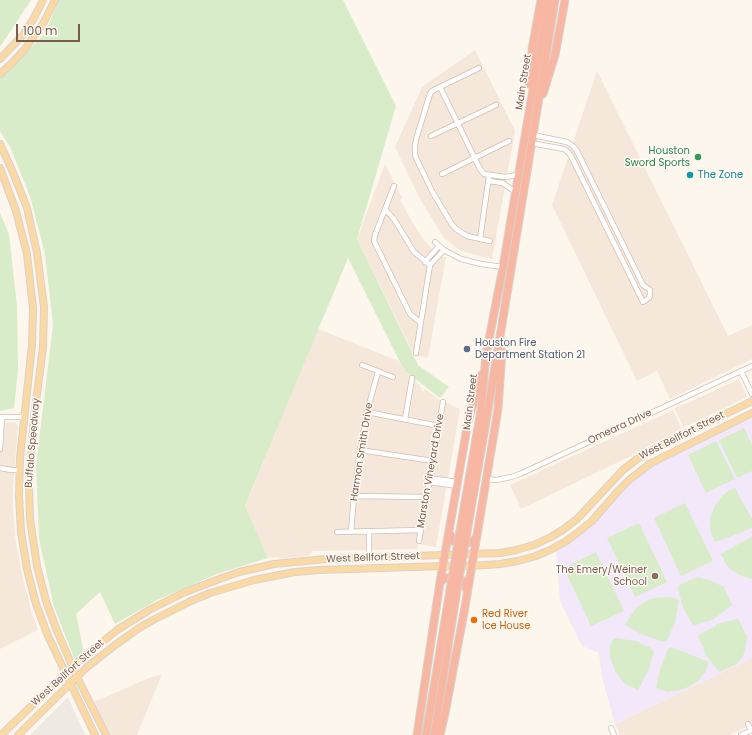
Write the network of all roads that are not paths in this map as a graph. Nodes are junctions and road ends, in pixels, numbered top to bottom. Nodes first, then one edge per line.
1 (43, 0) edge
2 (55, 0) edge
3 (541, 0) edge
4 (548, 0) edge
5 (555, 0) edge
6 (565, 0) edge
7 (16, 43) junction
8 (24, 50) junction
9 (0, 59) edge
10 (478, 68) dead end
11 (0, 74) edge
12 (440, 87) junction
13 (496, 105) dead end
14 (457, 123) junction
15 (534, 125) junction
16 (431, 136) dead end
17 (530, 137) junction
18 (509, 141) dead end
19 (0, 144) edge
20 (474, 158) junction
21 (583, 163) junction
22 (576, 166) junction
23 (12, 170) junction
24 (1, 171) edge
25 (442, 174) dead end
26 (518, 175) junction
27 (489, 176) junction
28 (500, 177) junction
29 (489, 181) junction
30 (500, 183) junction
31 (394, 186) dead end
32 (515, 192) junction
33 (386, 209) junction
34 (612, 223) junction
35 (606, 226) junction
36 (480, 239) junction
37 (490, 240) dead end
38 (444, 250) junction
39 (37, 253) junction
40 (27, 254) junction
41 (425, 262) junction
42 (430, 265) junction
43 (503, 267) junction
44 (638, 275) junction
45 (632, 278) junction
46 (505, 304) junction
47 (420, 322) junction
48 (43, 333) junction
49 (32, 334) junction
50 (416, 353) dead end
51 (486, 355) junction
52 (362, 366) dead end
53 (752, 366) edge
54 (741, 371) junction
55 (378, 372) junction
56 (393, 377) dead end
57 (412, 378) dead end
58 (752, 394) edge
59 (752, 401) edge
60 (443, 402) dead end
61 (367, 412) junction
62 (752, 413) edge
63 (1, 417) edge
64 (24, 417) junction
65 (34, 418) junction
66 (405, 419) junction
67 (439, 426) junction
68 (658, 447) junction
69 (0, 450) edge
70 (360, 450) junction
71 (663, 456) junction
72 (433, 461) junction
73 (0, 468) edge
74 (19, 470) junction
75 (486, 479) junction
76 (430, 480) junction
77 (19, 483) junction
78 (29, 483) junction
79 (457, 484) junction
80 (354, 496) junction
81 (427, 497) junction
82 (598, 497) junction
83 (607, 504) junction
84 (421, 530) junction
85 (338, 532) dead end
86 (351, 532) junction
87 (369, 532) junction
88 (449, 532) junction
89 (463, 532) junction
90 (476, 538) junction
91 (546, 540) junction
92 (420, 541) dead end
93 (550, 550) junction
94 (473, 554) junction
95 (445, 555) junction
96 (369, 558) junction
97 (294, 562) junction
98 (443, 566) junction
99 (471, 566) junction
100 (369, 568) junction
101 (295, 572) junction
102 (440, 582) junction
103 (42, 588) junction
104 (454, 590) junction
105 (32, 591) junction
106 (185, 592) junction
107 (467, 592) junction
108 (189, 602) junction
109 (133, 620) junction
110 (140, 628) junction
111 (73, 668) junction
112 (66, 675) junction
113 (77, 677) junction
114 (70, 683) junction
115 (748, 724) dead end
116 (611, 728) dead end
117 (752, 730) edge
118 (1, 735) edge
119 (18, 735) edge
120 (95, 735) edge
121 (106, 735) edge
122 (418, 735) edge
123 (426, 735) edge
124 (434, 735) edge
125 (440, 735) edge
126 (614, 735) edge
127 (741, 735) edge

1 - 7 main road
2 - 8 main road
3 - 17 highway
4 - 17 highway, Main Street
5 - 15 highway, Main Street
6 - 15 highway
7 - 8 main road
7 - 9 main road
8 - 11 main road
10 - 12 street
12 - 14 street
12 - 36 street
13 - 14 street
14 - 16 street
14 - 20 street
15 - 17 highway, Main Street
17 - 21 street
17 - 22 street
17 - 26 highway, Main Street
17 - 46 highway, Main Street
18 - 20 street
19 - 23 main road, Buffalo Speedway
20 - 25 street
20 - 27 street
21 - 22 street
21 - 34 street
22 - 35 street
23 - 24 main road
23 - 39 main road, Buffalo Speedway
24 - 40 main road, Buffalo Speedway
26 - 28 street
26 - 32 highway, Main Street
27 - 28 street
27 - 29 street
28 - 30 street
29 - 30 street
29 - 36 street
30 - 32 street
31 - 33 street
32 - 43 highway, Main Street
33 - 41 street
33 - 47 street
34 - 35 street
34 - 44 street
35 - 45 street
36 - 37 street
38 - 41 street
38 - 42 street
38 - 43 street
39 - 40 main road
39 - 48 main road, Buffalo Speedway
40 - 49 main road, Buffalo Speedway
41 - 42 street
42 - 47 street
43 - 51 highway, Main Street
44 - 45 street
44 - 45 street
46 - 75 highway
46 - 89 highway, Main Street
47 - 50 street
48 - 49 main road
48 - 65 main road, Buffalo Speedway
49 - 64 main road, Buffalo Speedway
51 - 79 highway
51 - 89 highway, Main Street
52 - 55 street
53 - 54 street, Omeara Drive
54 - 58 street
54 - 75 street, Omeara Drive
55 - 56 street
55 - 61 street, Harmon Smith Drive
57 - 66 street
59 - 68 main road, West Bellfort Street
60 - 67 street, Marston Vineyard Drive
61 - 66 street
61 - 70 street, Harmon Smith Drive
62 - 71 main road, West Bellfort Street
63 - 64 street
63 - 69 street
64 - 65 main road
64 - 74 main road, Buffalo Speedway
65 - 78 main road, Buffalo Speedway
66 - 67 street
67 - 72 street, Marston Vineyard Drive
68 - 71 main road
68 - 82 main road, West Bellfort Street
70 - 72 street
70 - 80 street, Harmon Smith Drive
71 - 83 main road, West Bellfort Street
72 - 76 street, Marston Vineyard Drive
73 - 74 street
74 - 77 main road, Buffalo Speedway
75 - 90 highway
76 - 79 street
76 - 81 street, Marston Vineyard Drive
77 - 78 main road
77 - 105 main road, Buffalo Speedway
78 - 103 main road, Buffalo Speedway
79 - 88 highway
80 - 81 street
80 - 86 street, Harmon Smith Drive
81 - 84 street, Marston Vineyard Drive
82 - 83 main road
82 - 91 main road, West Bellfort Street
83 - 93 main road, West Bellfort Street
84 - 87 street
84 - 92 street, Marston Vineyard Drive
85 - 86 street
86 - 87 street
87 - 96 street
88 - 90 highway
88 - 95 highway
89 - 104 highway, Main Street, bridge
90 - 94 highway
91 - 93 main road
91 - 94 main road, West Bellfort Street
93 - 99 main road, West Bellfort Street
94 - 95 main road, West Bellfort Street
94 - 99 highway
95 - 96 main road, West Bellfort Street
95 - 98 highway
96 - 97 main road, West Bellfort Street
96 - 100 main road
97 - 101 main road
97 - 106 main road, West Bellfort Street
98 - 99 main road, West Bellfort Street
98 - 100 main road, West Bellfort Street
98 - 102 highway
99 - 107 highway
100 - 101 main road, West Bellfort Street
101 - 108 main road, West Bellfort Street
102 - 107 highway
102 - 122 highway
103 - 105 main road
103 - 111 main road, Buffalo Speedway
104 - 123 highway, Main Street
104 - 124 highway, Main Street
105 - 112 main road, Buffalo Speedway
106 - 108 main road
106 - 109 main road, West Bellfort Street
107 - 125 highway
108 - 110 main road, West Bellfort Street
109 - 110 main road
109 - 111 main road, West Bellfort Street
110 - 113 main road, West Bellfort Street
111 - 112 main road, West Bellfort Street
111 - 113 main road, Buffalo Speedway
112 - 114 main road, Buffalo Speedway
112 - 118 main road, West Bellfort Street
113 - 114 main road, West Bellfort Street
113 - 121 main road, Buffalo Speedway
114 - 119 main road, West Bellfort Street
114 - 120 main road, Buffalo Speedway
115 - 117 street
116 - 126 street
117 - 127 street

